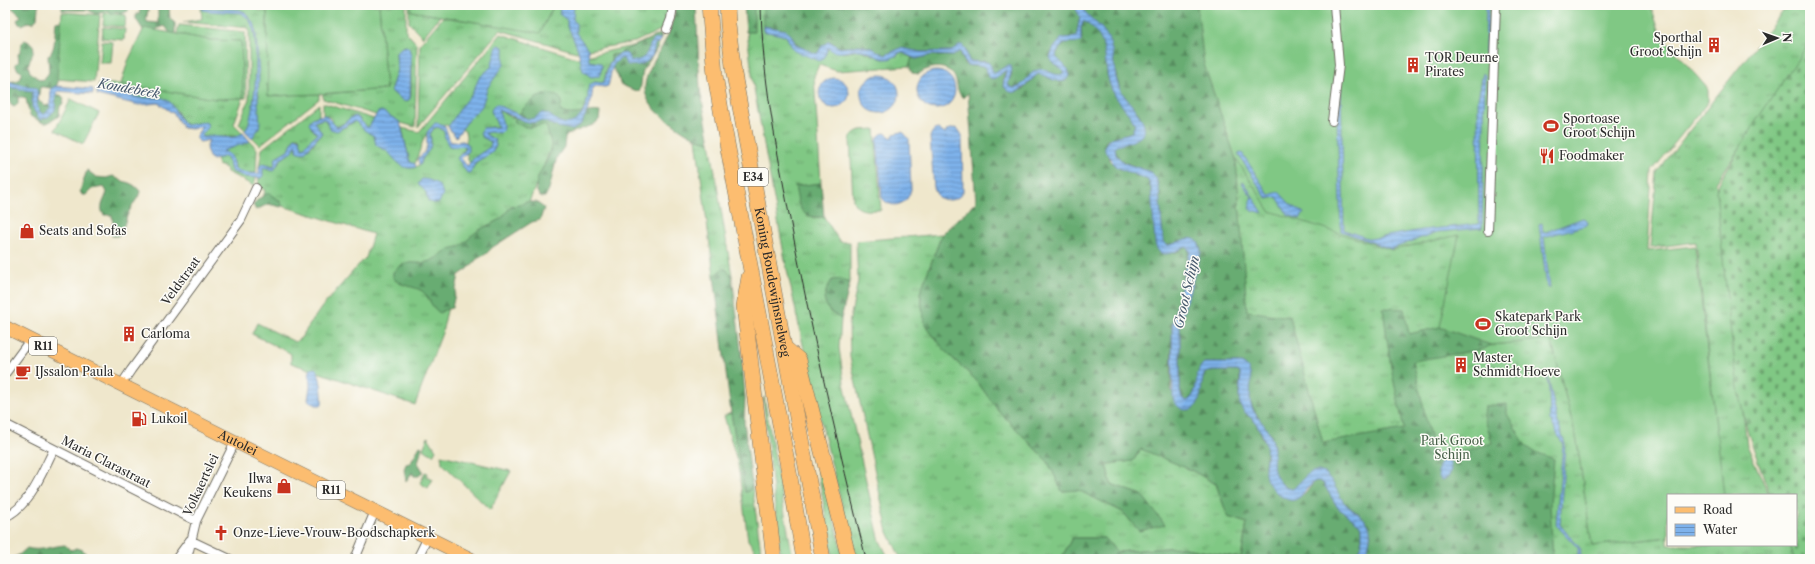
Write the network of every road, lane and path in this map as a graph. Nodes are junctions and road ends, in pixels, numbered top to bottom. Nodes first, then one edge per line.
1 (673, 5) edge
2 (709, 5) edge
3 (727, 5) edge
4 (1334, 5) edge
5 (1496, 5) edge
6 (667, 29) dead end
7 (1332, 121) dead end
8 (256, 188) dead end
9 (1488, 231) dead end
10 (750, 266) junction
11 (5, 327) edge
12 (30, 340) junction
13 (785, 348) junction
14 (5, 374) edge
15 (121, 385) junction
16 (5, 424) edge
17 (235, 442) junction
18 (54, 449) junction
19 (375, 511) junction
20 (5, 517) edge
21 (196, 521) junction
22 (428, 537) junction
23 (190, 540) junction
24 (176, 559) edge
25 (187, 559) edge
26 (230, 559) edge
27 (354, 559) edge
28 (417, 559) edge
29 (471, 559) edge
30 (774, 559) edge
31 (804, 559) edge
32 (823, 559) edge
33 (849, 559) edge

1 - 6 street
2 - 10 highway, Koning Boudewijnsnelweg / E34
3 - 13 highway, Koning Boudewijnsnelweg / E34
4 - 7 street
5 - 9 street
8 - 15 street, Veldstraat
10 - 30 highway
10 - 31 highway, Koning Boudewijnsnelweg / E34
11 - 12 main road, Autolei / R11
12 - 14 street
12 - 15 main road, Autolei / R11
13 - 32 highway, Koning Boudewijnsnelweg / E34
13 - 33 highway
15 - 17 main road, Autolei / R11
16 - 18 street, Maria Clarastraat
17 - 19 main road, Autolei / R11
17 - 21 street, Volkaertslei
18 - 20 street
18 - 21 street, Maria Clarastraat
19 - 22 main road, Autolei / R11
19 - 27 street
21 - 23 street, Volkaertslei
22 - 28 street
22 - 29 main road, Autolei / R11
23 - 24 street, Volkaertslei
23 - 25 street, Volkaertslei
23 - 26 street

